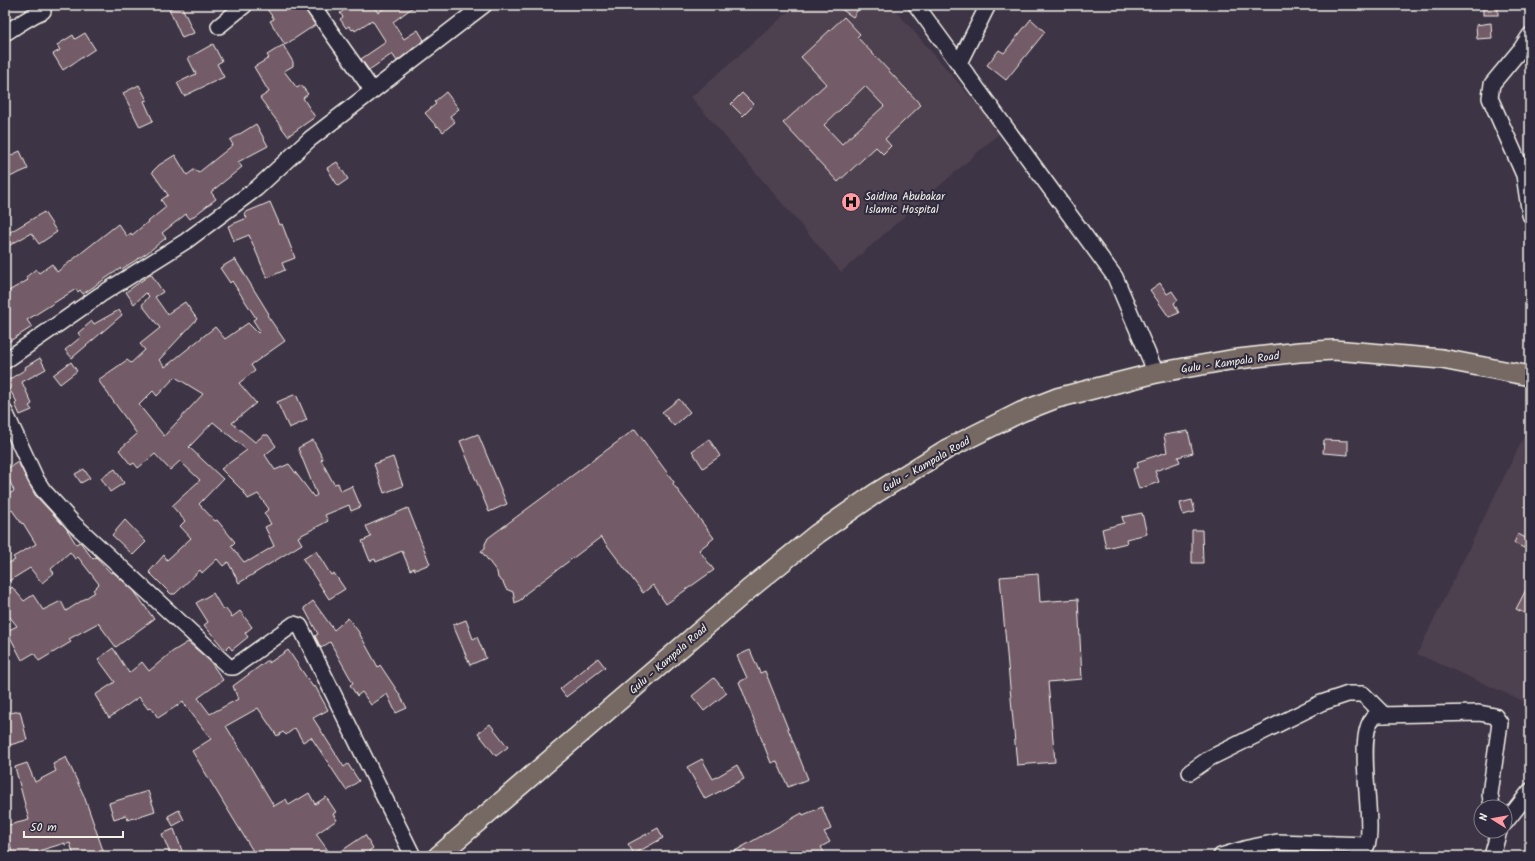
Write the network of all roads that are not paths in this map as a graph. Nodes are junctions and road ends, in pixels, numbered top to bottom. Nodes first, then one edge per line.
1 (40, 5) edge
2 (245, 5) edge
3 (312, 5) edge
4 (916, 5) edge
5 (988, 5) edge
6 (478, 7) edge
7 (219, 26) dead end
8 (5, 33) edge
9 (1530, 34) edge
10 (959, 63) junction
11 (372, 90) junction
12 (1528, 198) edge
13 (1530, 216) edge
14 (5, 361) edge
15 (1156, 373) junction
16 (1530, 376) edge
17 (5, 412) edge
18 (1384, 715) junction
19 (1190, 772) dead end
20 (1529, 794) edge
21 (1491, 799) edge
22 (1513, 813) edge
23 (1497, 839) edge
24 (413, 856) edge
25 (438, 856) edge
26 (1221, 856) edge
27 (1492, 856) edge

1 - 8 street
2 - 7 street
3 - 11 street
4 - 10 street
5 - 10 street
6 - 11 street
9 - 12 street
10 - 15 street
11 - 14 street
12 - 13 street
15 - 16 main road, Gulu - Kampala Road
15 - 25 main road, Gulu - Kampala Road
17 - 24 street
18 - 19 street
18 - 21 street
18 - 26 street
20 - 22 street
23 - 27 street

